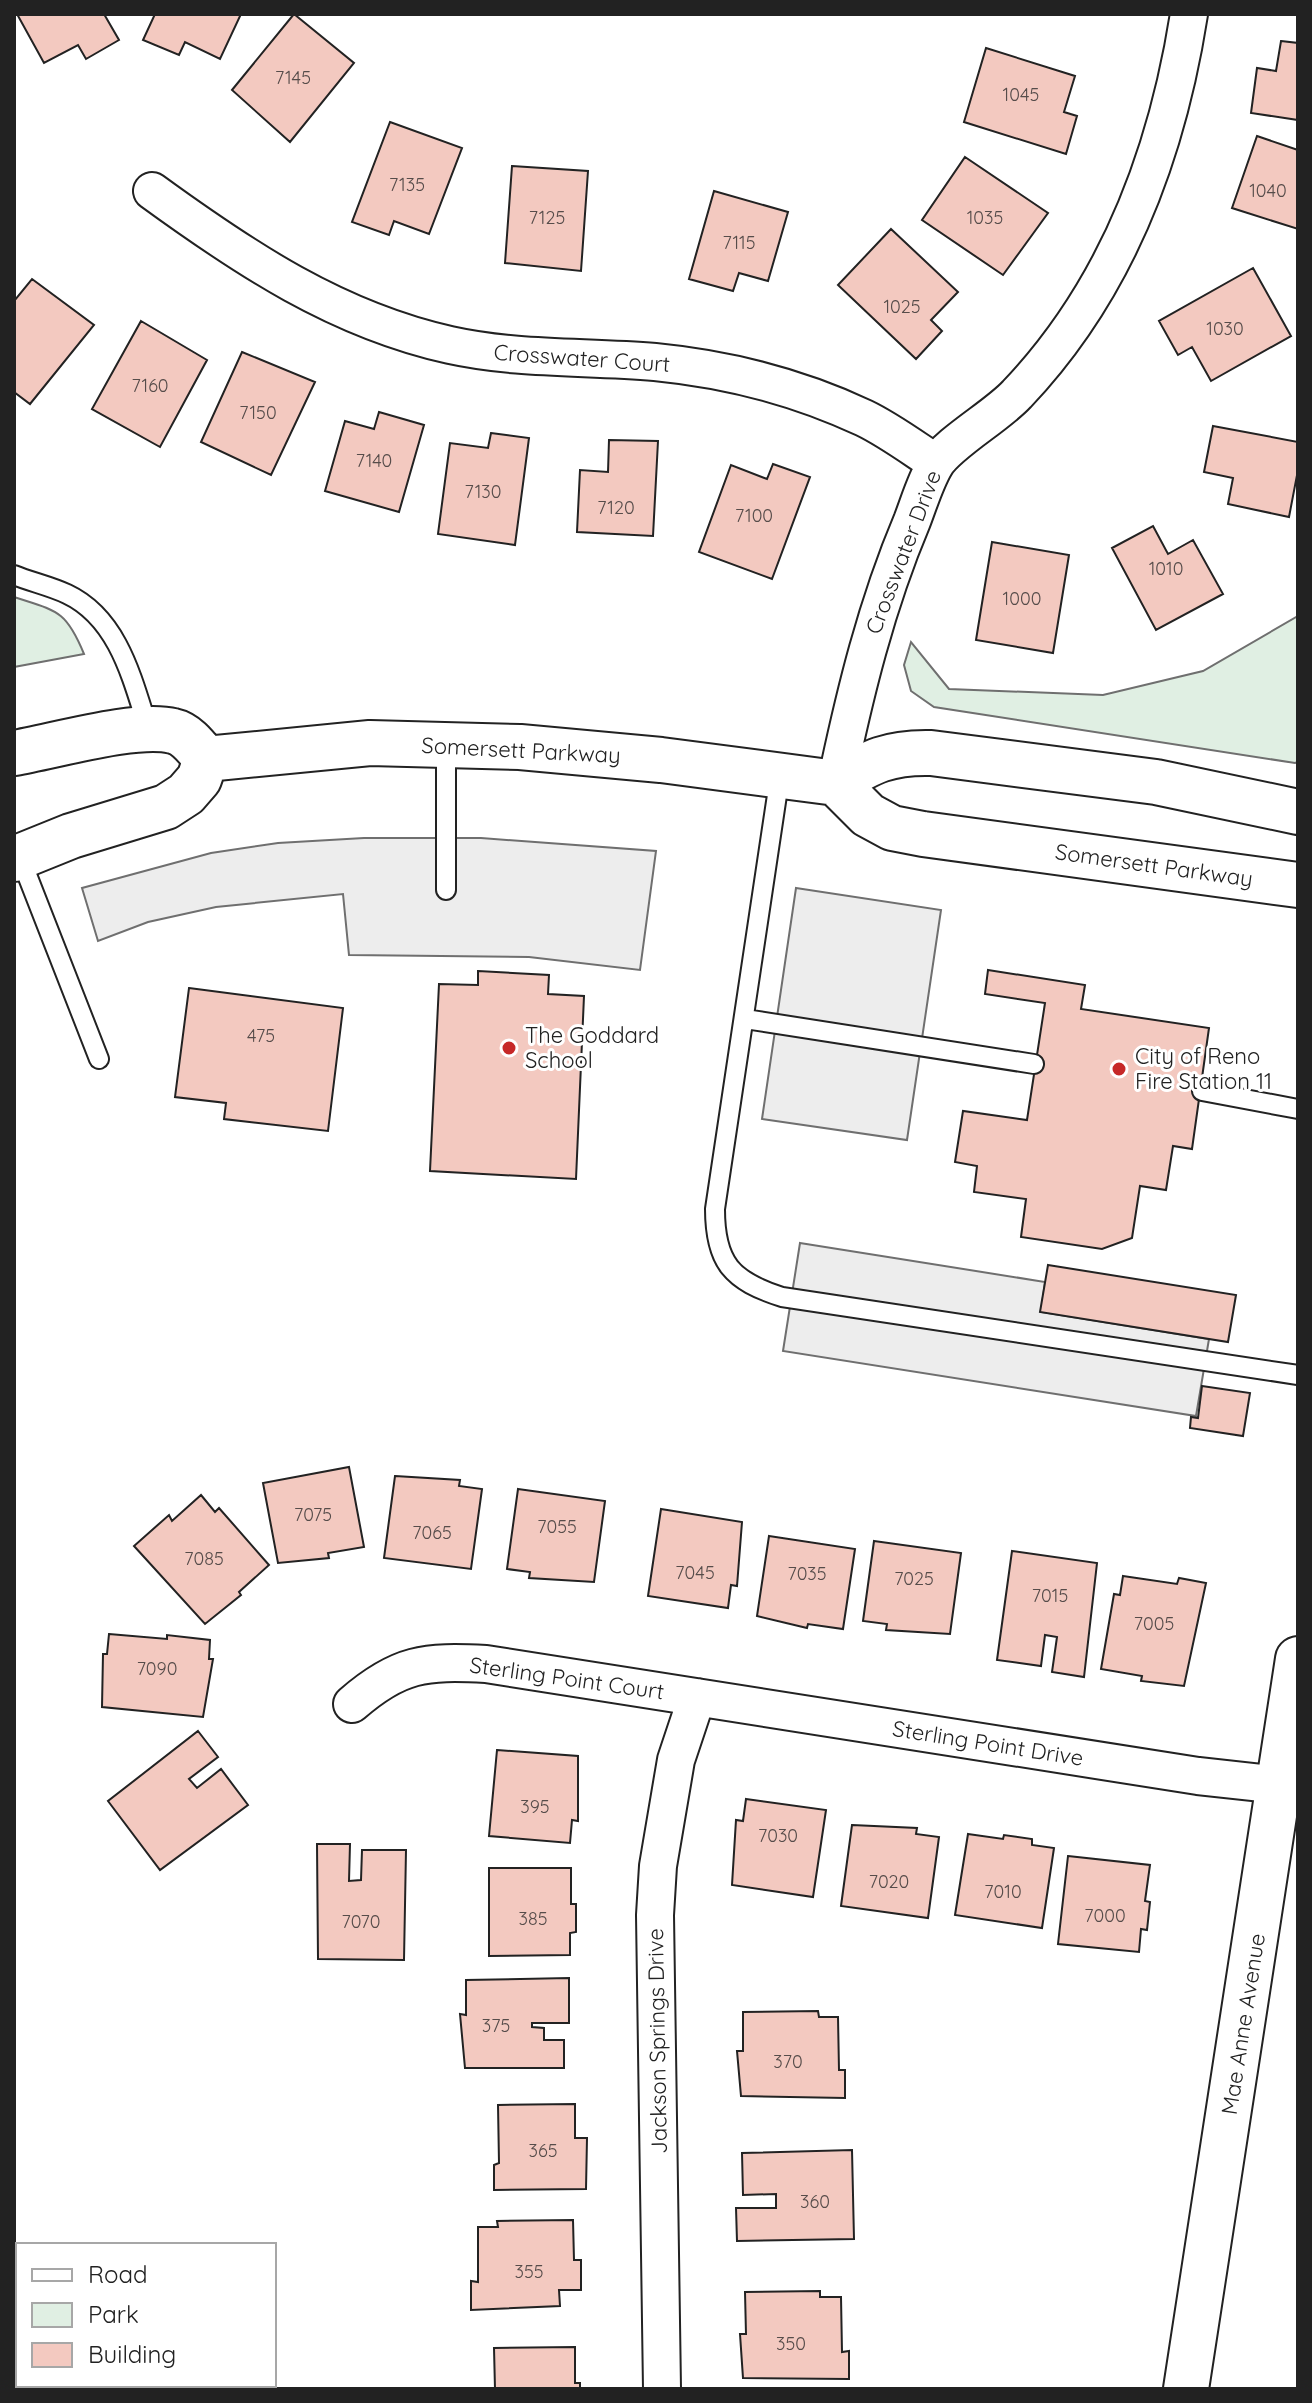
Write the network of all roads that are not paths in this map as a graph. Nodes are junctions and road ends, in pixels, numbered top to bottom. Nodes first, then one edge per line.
1 (1189, 14) edge
2 (152, 191) dead end
3 (936, 463) junction
4 (14, 575) edge
5 (148, 728) junction
6 (446, 744) junction
7 (14, 753) edge
8 (206, 759) junction
9 (780, 775) junction
10 (836, 783) junction
11 (1298, 812) edge
12 (17, 858) edge
13 (1298, 885) edge
14 (446, 890) dead end
15 (745, 1019) junction
16 (99, 1059) dead end
17 (1034, 1064) dead end
18 (1202, 1091) dead end
19 (1298, 1109) edge
20 (1298, 1375) edge
21 (1298, 1659) edge
22 (697, 1697) junction
23 (352, 1704) dead end
24 (1280, 1785) junction
25 (662, 2389) edge
26 (1186, 2389) edge

1 - 3 street, Crosswater Drive
2 - 3 street, Crosswater Court
3 - 10 street, Crosswater Drive
4 - 5 lane
5 - 7 main road
5 - 8 main road
6 - 8 main road, Somersett Parkway
6 - 9 main road, Somersett Parkway
6 - 14 lane
8 - 12 main road
9 - 10 main road, Somersett Parkway
9 - 15 lane
10 - 11 main road
10 - 13 main road, Somersett Parkway
12 - 16 lane
15 - 17 lane
15 - 20 lane
18 - 19 lane
21 - 24 main road, Mae Anne Avenue
22 - 23 street, Sterling Point Court
22 - 24 street, Sterling Point Drive
22 - 25 street, Jackson Springs Drive
24 - 26 main road, Mae Anne Avenue

